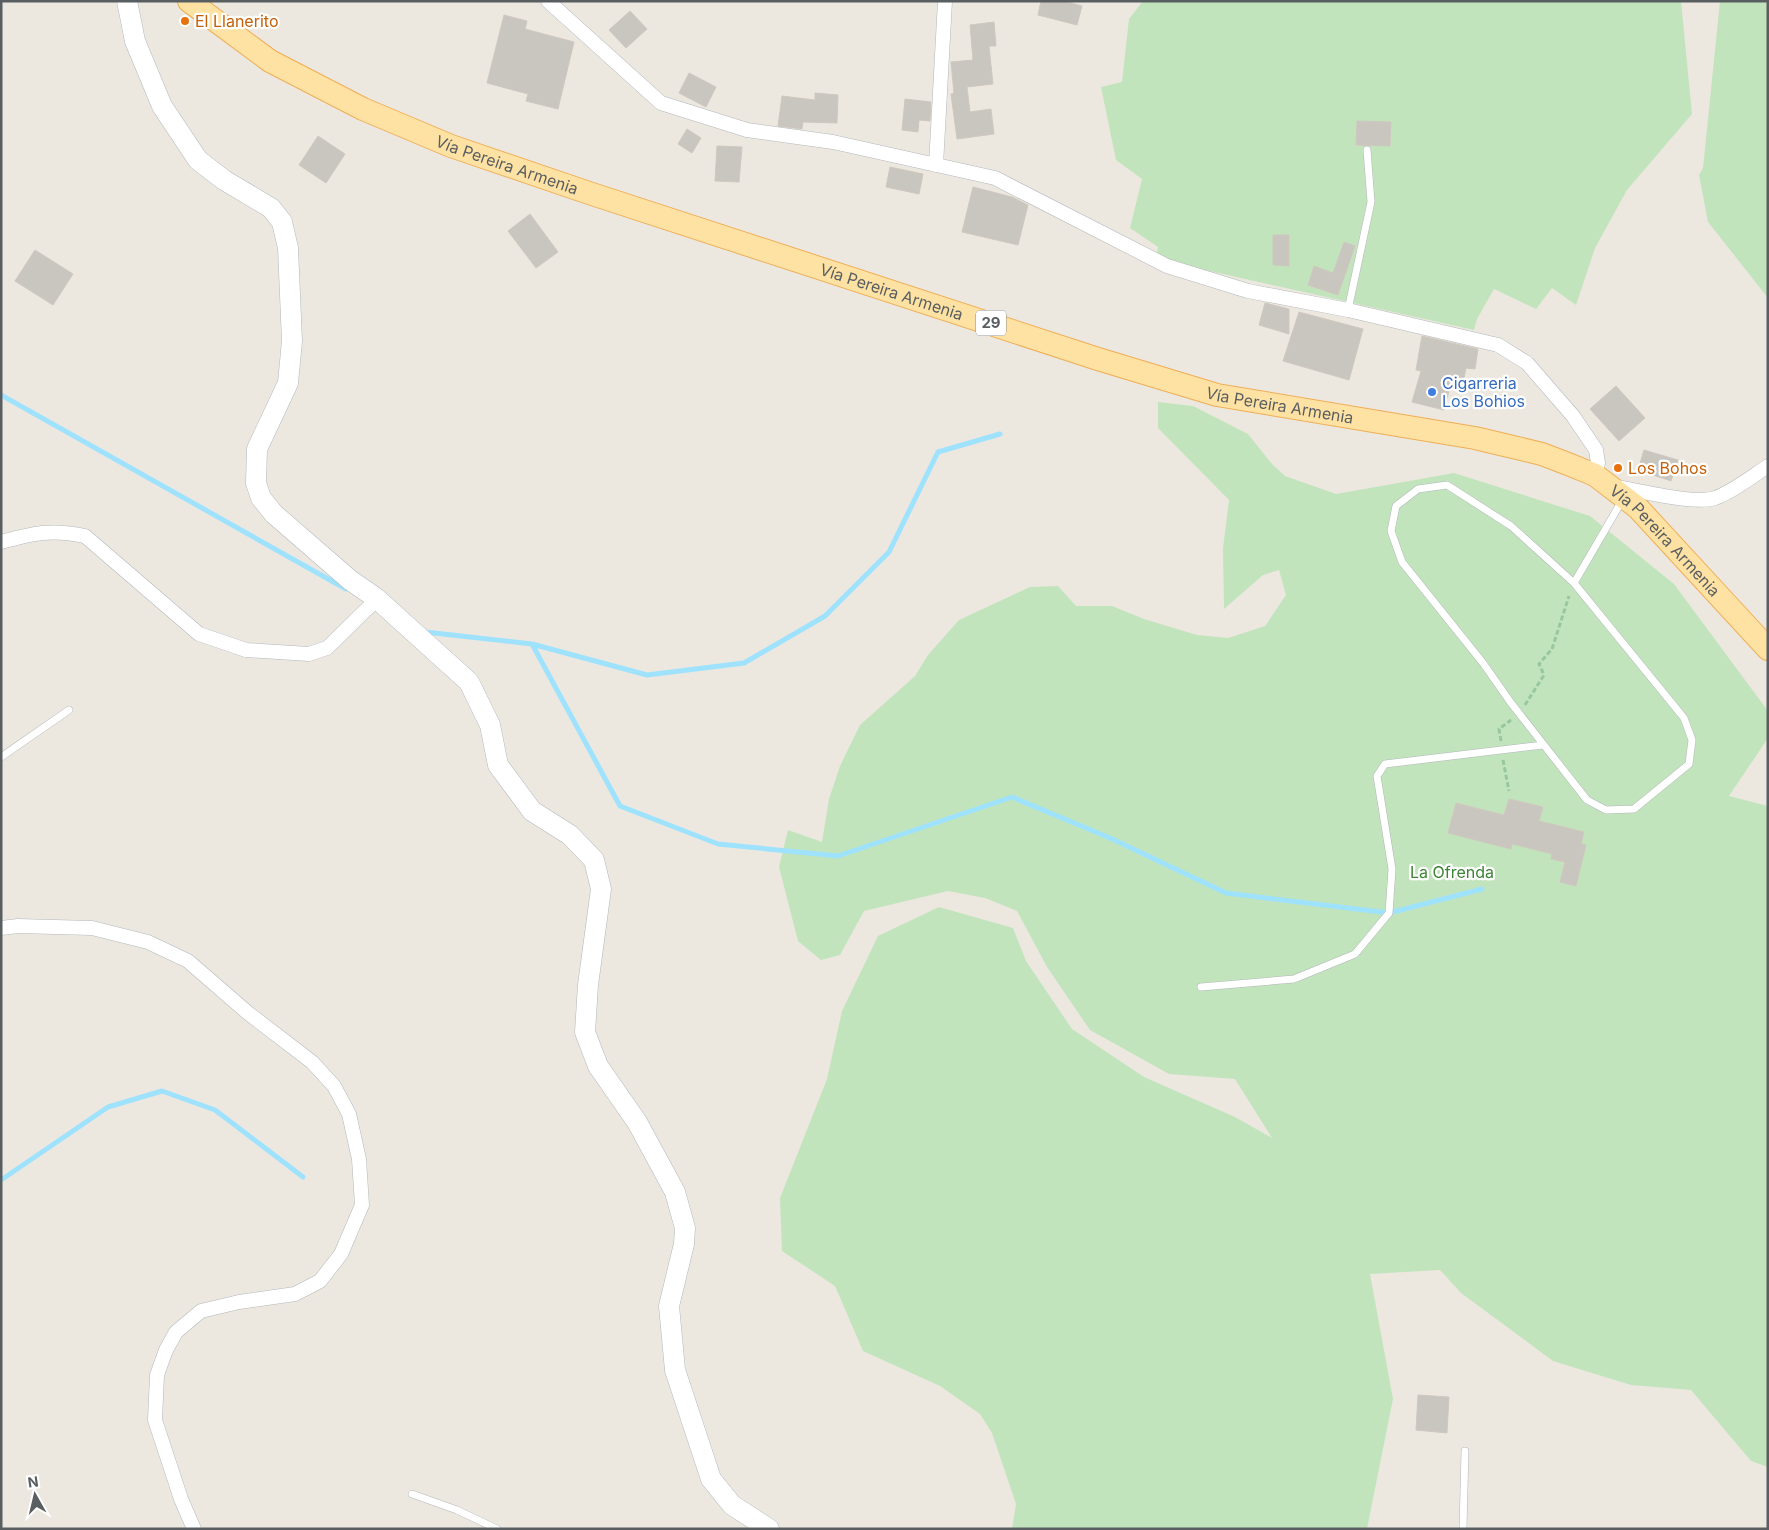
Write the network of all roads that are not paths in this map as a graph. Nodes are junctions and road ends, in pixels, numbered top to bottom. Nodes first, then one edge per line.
1 (127, 1) edge
2 (189, 1) edge
3 (548, 1) edge
4 (944, 1) edge
5 (1367, 150) dead end
6 (936, 165) junction
7 (1348, 310) junction
8 (1768, 466) edge
9 (1610, 486) junction
10 (1, 542) edge
11 (1574, 583) junction
12 (376, 598) junction
13 (1767, 648) edge
14 (69, 710) dead end
15 (1543, 745) junction
16 (1, 757) edge
17 (1, 928) edge
18 (1201, 986) dead end
19 (1465, 1451) dead end
20 (412, 1494) dead end
21 (194, 1529) edge
22 (497, 1529) edge
23 (769, 1529) edge
24 (1463, 1529) edge

1 - 12 street
2 - 9 main road, Vía Pereira Armenia / 29
3 - 6 street
4 - 6 street
5 - 7 lane
6 - 7 street
7 - 9 street
8 - 9 street
9 - 11 lane
9 - 13 main road, Vía Pereira Armenia / 29
10 - 12 street
11 - 15 lane
11 - 15 lane
12 - 23 street
14 - 16 lane
15 - 18 lane
17 - 21 street
19 - 24 lane
20 - 22 lane

